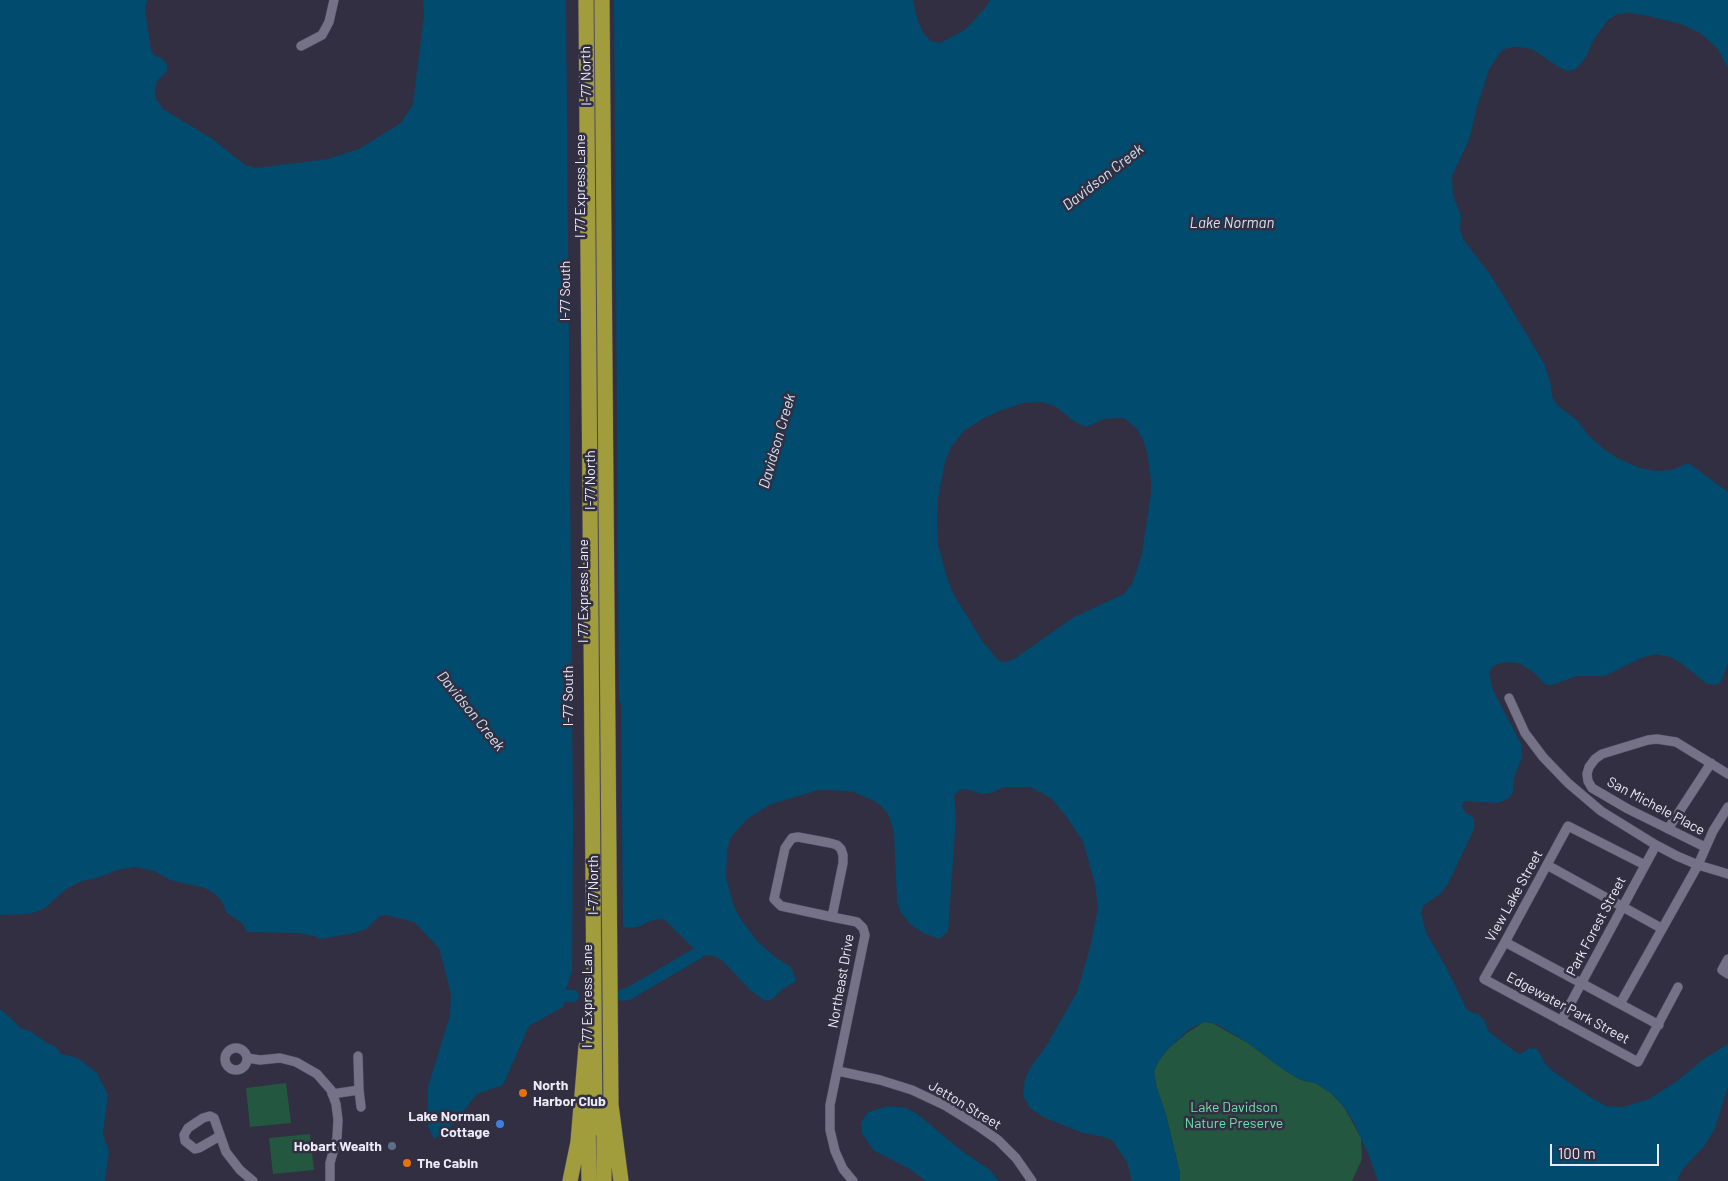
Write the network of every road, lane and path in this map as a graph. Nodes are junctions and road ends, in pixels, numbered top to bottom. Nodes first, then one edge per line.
1 (334, 0) edge
2 (579, 0) edge
3 (586, 0) edge
4 (595, 0) edge
5 (602, 0) edge
6 (301, 46) dead end
7 (1509, 698) dead end
8 (1711, 763) junction
9 (1728, 774) edge
10 (1728, 807) edge
11 (1668, 829) junction
12 (1656, 845) junction
13 (1705, 847) junction
14 (1644, 865) junction
15 (1698, 865) junction
16 (1547, 866) junction
17 (1728, 874) edge
18 (1623, 907) junction
19 (832, 917) junction
20 (1661, 928) junction
21 (1505, 942) junction
22 (1728, 959) edge
23 (1728, 974) edge
24 (1484, 979) joint
25 (1582, 983) junction
26 (1678, 987) dead end
27 (1620, 1004) junction
28 (1561, 1021) junction
29 (588, 1025) junction
30 (1659, 1025) junction
31 (358, 1056) dead end
32 (247, 1058) dead end
33 (838, 1072) junction
34 (358, 1090) junction
35 (332, 1094) junction
36 (611, 1105) junction
37 (361, 1107) dead end
38 (220, 1136) dead end
39 (252, 1181) edge
40 (330, 1181) edge
41 (570, 1181) edge
42 (589, 1181) edge
43 (596, 1181) edge
44 (604, 1181) edge
45 (611, 1181) edge
46 (621, 1181) edge
47 (854, 1181) edge
48 (1032, 1181) edge

1 - 6 street
2 - 29 highway, I-77 South
3 - 43 highway, I 77 Express Lane
4 - 44 highway, I 77 Express Lane
5 - 36 highway, I-77 North
7 - 12 street
8 - 9 street, San Michele Place
8 - 11 street
8 - 11 street, San Michele Place
10 - 13 street
11 - 13 street, San Michele Place
12 - 14 street, Park Forest Street
12 - 15 street
13 - 15 street
14 - 16 street, View Lake Street
14 - 18 street, Park Forest Street
15 - 17 street
15 - 20 street
16 - 18 street
16 - 21 street, View Lake Street
18 - 20 street
18 - 25 street, Park Forest Street
19 - 19 street, Northeast Drive
19 - 33 street, Northeast Drive
20 - 27 street
21 - 24 street, View Lake Street
21 - 25 street
22 - 23 street
24 - 28 street, Edgewater Park Street
25 - 27 street
25 - 28 street, Park Forest Street
26 - 30 street
27 - 30 street
28 - 30 street, Edgewater Park Street
29 - 41 highway
29 - 42 highway, I-77 South
31 - 34 street
32 - 35 street
33 - 47 street, Northeast Drive
33 - 48 street, Jetton Street
34 - 35 street
34 - 37 street
35 - 40 street
36 - 45 highway
36 - 46 highway
38 - 39 street

